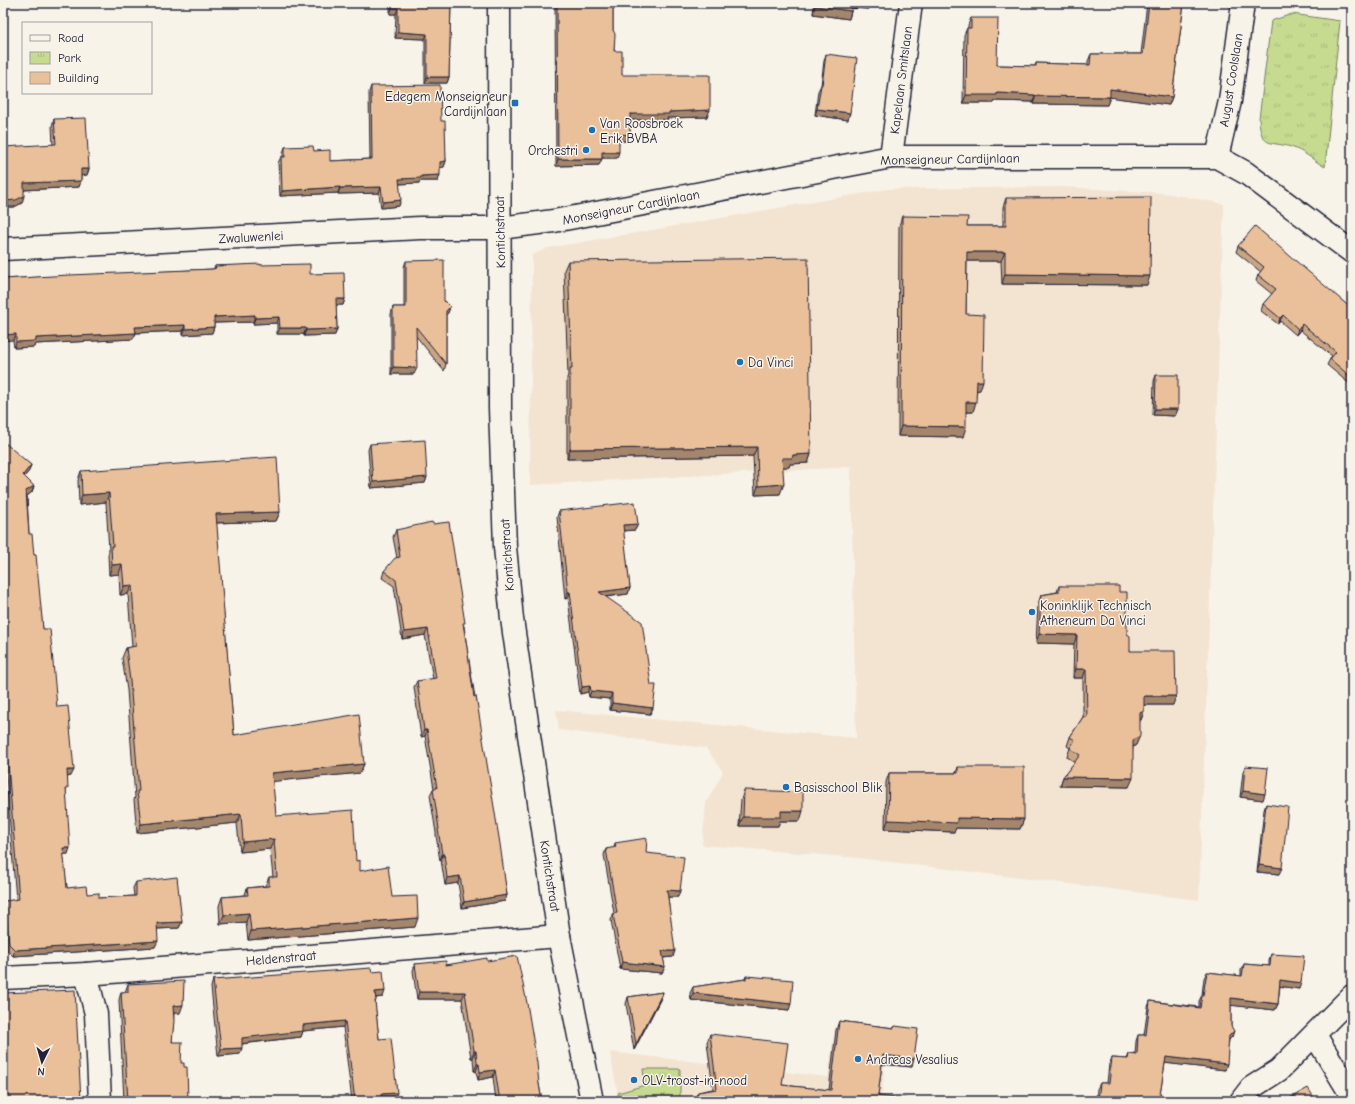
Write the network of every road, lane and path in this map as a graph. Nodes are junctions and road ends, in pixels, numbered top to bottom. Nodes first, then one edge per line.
1 (499, 3) edge
2 (911, 3) edge
3 (1242, 3) edge
4 (891, 157) junction
5 (1218, 157) junction
6 (500, 228) junction
7 (3, 249) edge
8 (1352, 252) edge
9 (559, 936) junction
10 (86, 974) junction
11 (3, 978) edge
12 (1352, 996) edge
13 (1315, 1035) junction
14 (1352, 1096) edge
15 (100, 1101) edge
16 (592, 1101) edge
17 (1241, 1101) edge

1 - 6 street, Kontichstraat
2 - 4 street, Kapelaan Smitslaan
3 - 5 street, August Coolslaan
4 - 5 street, Monseigneur Cardijnlaan
4 - 6 street, Monseigneur Cardijnlaan
5 - 8 street, Monseigneur Cardijnlaan
6 - 7 street, Zwaluwenlei
6 - 9 street, Kontichstraat
9 - 10 street, Heldenstraat
9 - 16 street, Kontichstraat
10 - 11 street, Heldenstraat
10 - 15 street
12 - 13 street
13 - 14 street
13 - 17 street

